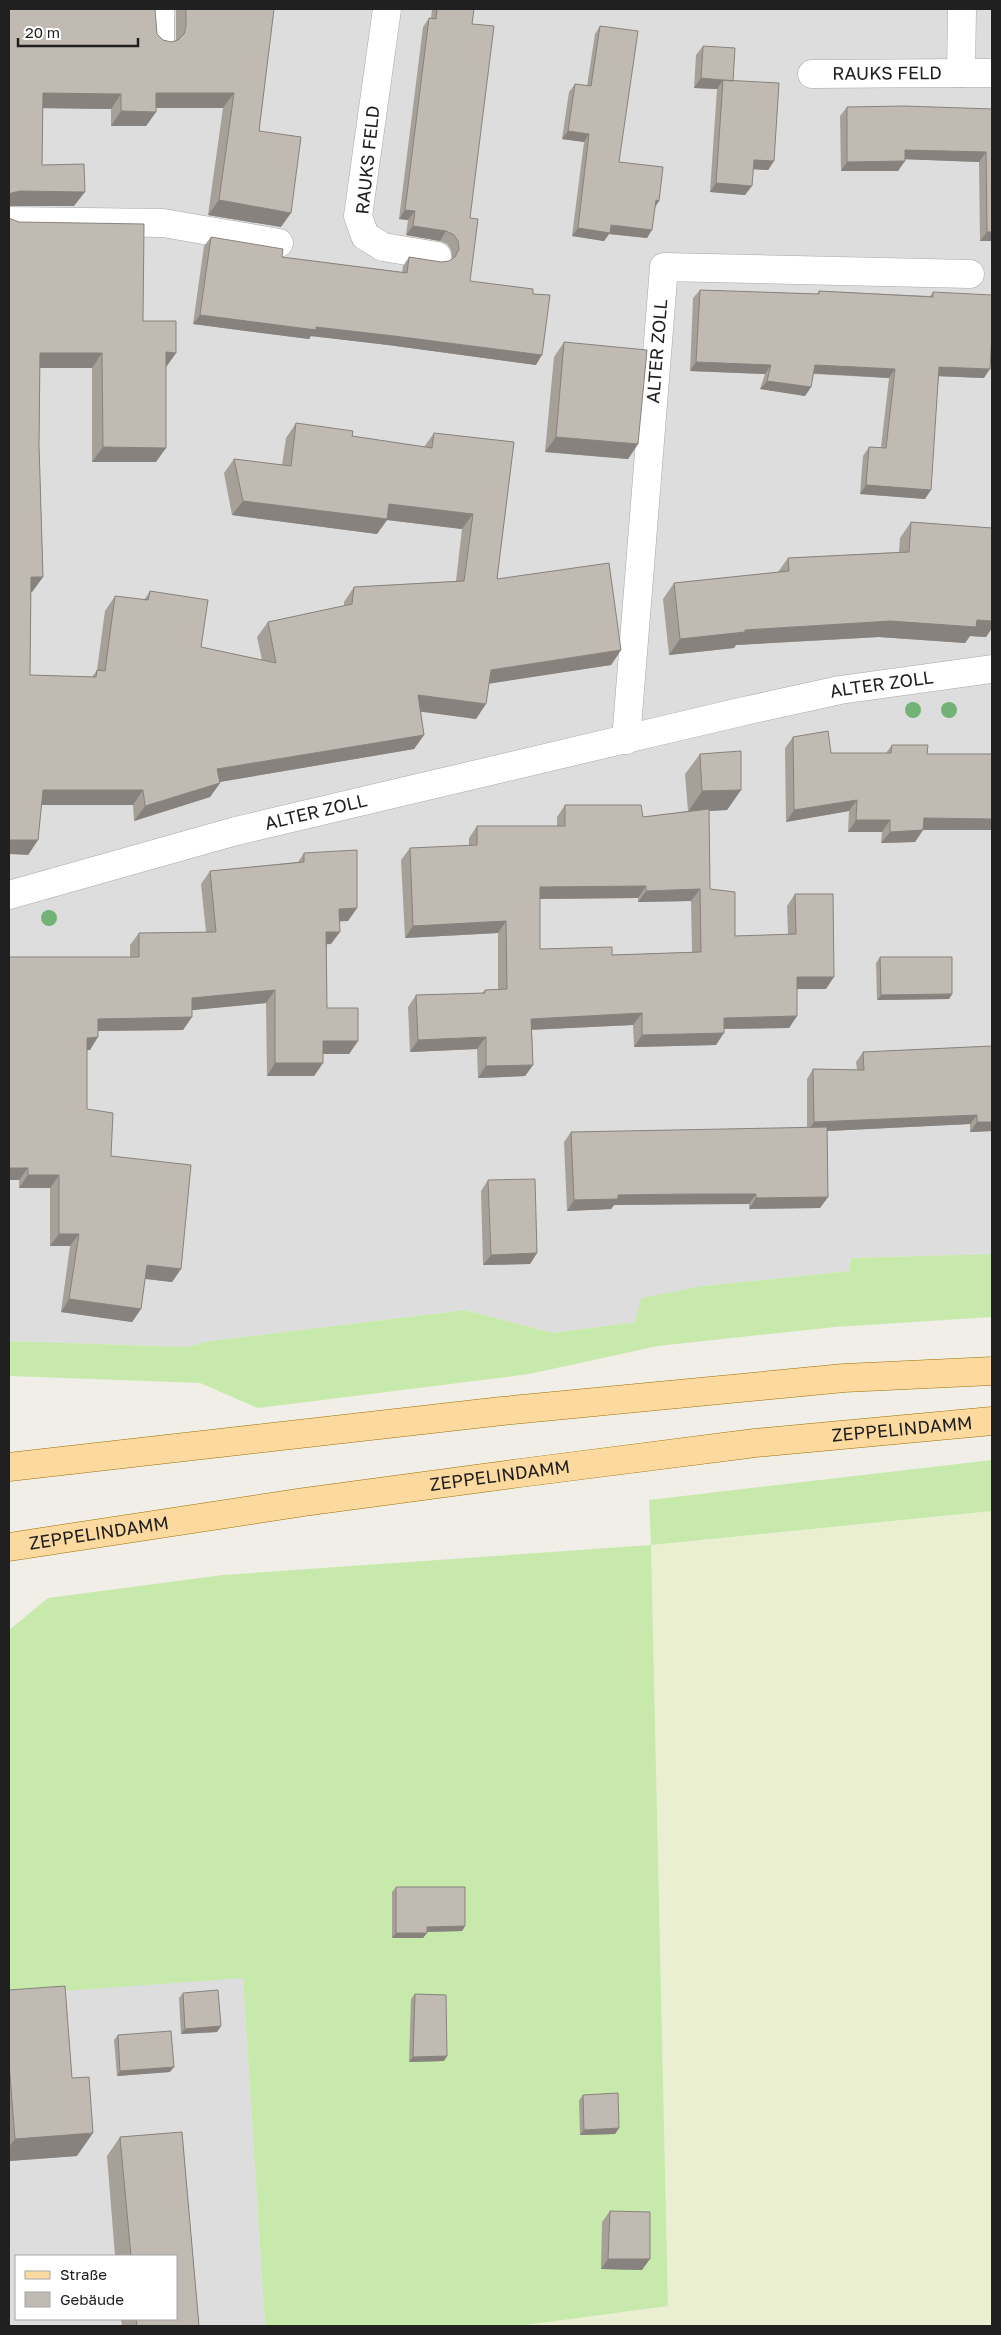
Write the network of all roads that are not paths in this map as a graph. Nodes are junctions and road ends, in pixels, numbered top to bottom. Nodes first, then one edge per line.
1 (160, 9) edge
2 (387, 9) edge
3 (962, 9) edge
4 (160, 41) edge
5 (961, 73) junction
6 (992, 73) edge
7 (812, 74) dead end
8 (9, 221) edge
9 (279, 243) dead end
10 (437, 256) dead end
11 (970, 274) dead end
12 (992, 669) edge
13 (626, 740) junction
14 (9, 895) edge
15 (992, 1371) edge
16 (992, 1420) edge
17 (9, 1467) edge
18 (9, 1547) edge

1 - 4 street
2 - 10 street, RAUKS FELD
3 - 5 street, RAUKS FELD
5 - 6 street, RAUKS FELD
5 - 7 street, RAUKS FELD
8 - 9 street
11 - 13 street, ALTER ZOLL
12 - 13 street, ALTER ZOLL
13 - 14 street, ALTER ZOLL
15 - 17 main road
16 - 18 main road, ZEPPELINDAMM

